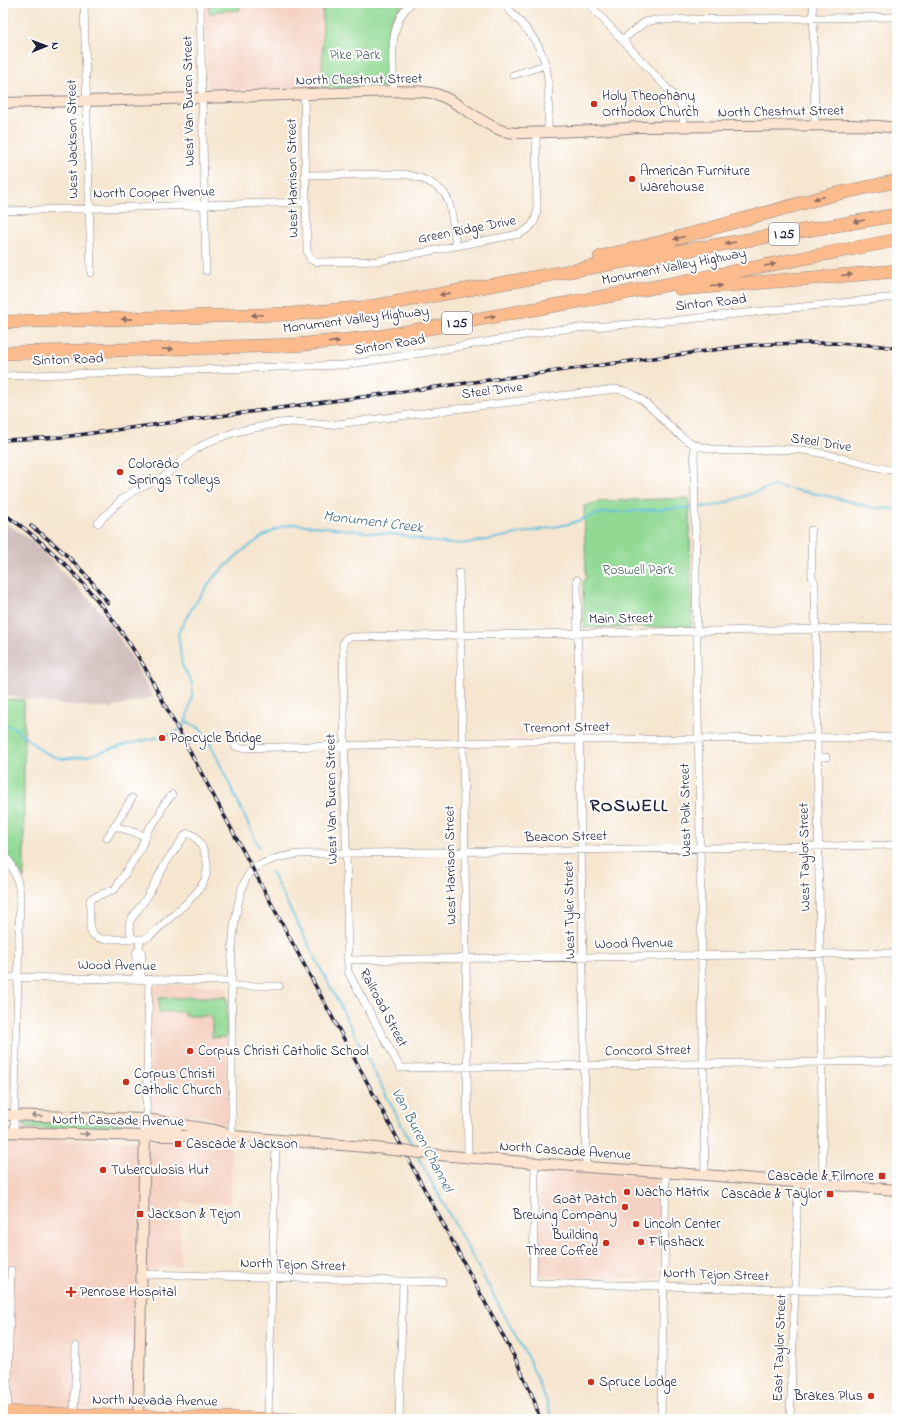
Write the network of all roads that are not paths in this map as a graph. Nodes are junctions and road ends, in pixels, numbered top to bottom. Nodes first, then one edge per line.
1 (84, 3) edge
2 (200, 3) edge
3 (411, 3) edge
4 (503, 3) edge
5 (588, 3) edge
6 (813, 3) edge
7 (897, 17) edge
8 (814, 18) junction
9 (622, 40) junction
10 (546, 65) junction
11 (513, 75) dead end
12 (394, 91) junction
13 (304, 94) junction
14 (203, 98) junction
15 (86, 101) junction
16 (3, 103) edge
17 (815, 125) junction
18 (684, 127) junction
19 (897, 128) edge
20 (536, 132) junction
21 (548, 132) junction
22 (306, 174) junction
23 (897, 181) edge
24 (306, 202) junction
25 (204, 205) junction
26 (88, 208) junction
27 (3, 211) edge
28 (897, 215) edge
29 (897, 240) edge
30 (456, 246) junction
31 (311, 260) joint
32 (206, 271) dead end
33 (897, 271) edge
34 (90, 273) dead end
35 (525, 279) junction
36 (619, 294) junction
37 (897, 297) edge
38 (3, 322) edge
39 (3, 353) edge
40 (3, 376) edge
41 (694, 445) junction
42 (897, 471) edge
43 (98, 523) dead end
44 (811, 530) dead end
45 (459, 572) dead end
46 (577, 580) dead end
47 (897, 628) edge
48 (815, 630) junction
49 (697, 631) junction
50 (579, 633) junction
51 (461, 634) junction
52 (346, 638) joint
53 (897, 737) edge
54 (816, 738) junction
55 (580, 740) junction
56 (698, 740) junction
57 (463, 742) junction
58 (344, 745) junction
59 (235, 746) dead end
60 (817, 757) junction
61 (826, 757) dead end
62 (172, 795) dead end
63 (132, 798) dead end
64 (115, 826) junction
65 (145, 836) junction
66 (107, 838) dead end
67 (897, 845) edge
68 (818, 846) junction
69 (699, 848) junction
70 (582, 850) junction
71 (465, 851) junction
72 (3, 852) edge
73 (345, 854) junction
74 (136, 939) junction
75 (897, 952) edge
76 (819, 954) junction
77 (702, 956) junction
78 (584, 957) junction
79 (465, 959) junction
80 (347, 960) junction
81 (3, 977) edge
82 (18, 977) junction
83 (142, 979) junction
84 (231, 984) junction
85 (279, 986) dead end
86 (897, 1061) edge
87 (821, 1063) junction
88 (704, 1064) junction
89 (585, 1065) junction
90 (400, 1068) joint
91 (467, 1068) junction
92 (3, 1115) edge
93 (14, 1115) junction
94 (146, 1119) junction
95 (199, 1127) junction
96 (3, 1132) edge
97 (14, 1132) junction
98 (145, 1136) junction
99 (232, 1136) junction
100 (276, 1141) junction
101 (468, 1158) junction
102 (535, 1163) junction
103 (586, 1168) junction
104 (666, 1172) junction
105 (705, 1175) junction
106 (797, 1182) junction
107 (823, 1185) junction
108 (897, 1190) edge
109 (11, 1270) dead end
110 (143, 1274) junction
111 (272, 1278) junction
112 (403, 1281) junction
113 (442, 1282) dead end
114 (664, 1286) junction
115 (795, 1291) junction
116 (897, 1294) edge
117 (76, 1346) dead end
118 (6, 1414) edge
119 (74, 1417) edge
120 (138, 1417) edge
121 (268, 1419) edge
122 (306, 1419) edge
123 (399, 1419) edge
124 (661, 1419) edge
125 (790, 1419) edge

1 - 15 street, West Jackson Street
2 - 14 street, West Van Buren Street
3 - 12 street
4 - 10 street
5 - 9 street
6 - 8 street
7 - 8 street
8 - 9 street
8 - 17 street
9 - 18 street
10 - 11 street
10 - 21 street
12 - 13 main road, North Chestnut Street
12 - 20 main road, North Chestnut Street
13 - 14 main road, North Chestnut Street
13 - 22 street, West Harrison Street
14 - 15 main road, North Chestnut Street
14 - 25 street, West Van Buren Street
15 - 16 main road, North Chestnut Street
15 - 26 street, West Jackson Street
17 - 18 main road, North Chestnut Street
17 - 19 main road, North Chestnut Street
18 - 21 main road, North Chestnut Street
20 - 21 main road, North Chestnut Street
20 - 30 street, Green Ridge Drive
22 - 24 street, West Harrison Street
22 - 30 street
23 -> 35 highway
24 - 25 street, North Cooper Avenue
24 - 31 street, West Harrison Street
25 - 26 street, North Cooper Avenue
25 - 32 street, West Van Buren Street
26 - 27 street, North Cooper Avenue
26 - 34 street, West Jackson Street
28 -> 35 highway, Monument Valley Highway / I 25
36 -> 29 highway, Monument Valley Highway / I 25
30 - 31 street, Green Ridge Drive
36 -> 33 highway
35 -> 38 highway, Monument Valley Highway / I 25
39 -> 36 highway, Monument Valley Highway / I 25
37 - 40 street, Sinton Road
41 - 42 street, Steel Drive
41 - 43 street, Steel Drive
41 - 49 street, West Polk Street
44 - 48 street, West Taylor Street
45 - 51 street, West Harrison Street
46 - 50 street, West Tyler Street
47 - 48 street, Main Street
48 - 49 street, Main Street
48 - 54 street, West Taylor Street
49 - 50 street, Main Street
49 - 56 street, West Polk Street
50 - 51 street, Main Street
50 - 55 street, West Tyler Street
51 - 52 street, Main Street
51 - 57 street, West Harrison Street
52 - 58 street, West Van Buren Street
53 - 54 street, Tremont Street
54 - 56 street, Tremont Street
54 - 60 street, West Taylor Street
55 - 56 street, Tremont Street
55 - 57 street, Tremont Street
55 - 70 street, West Tyler Street
56 - 69 street, West Polk Street
57 - 58 street, Tremont Street
57 - 71 street, West Harrison Street
58 - 59 street, Tremont Street
58 - 73 street, West Van Buren Street
60 - 61 street
60 - 68 street, West Taylor Street
62 - 65 street
63 - 64 street
64 - 65 street
64 - 66 street
65 - 74 street
67 - 68 street, Beacon Street
68 - 69 street, Beacon Street
68 - 76 street, West Taylor Street
69 - 70 street, Beacon Street
69 - 77 street, West Polk Street
70 - 71 street, Beacon Street
70 - 78 street, West Tyler Street
71 - 73 street, Beacon Street
71 - 79 street, West Harrison Street
72 - 82 street
73 - 80 street, West Van Buren Street
73 - 84 street, Beacon Street
74 - 74 street
74 - 83 street
75 - 76 street, Wood Avenue
76 - 77 street, Wood Avenue
76 - 87 street, West Taylor Street
77 - 78 street, Wood Avenue
77 - 88 street, West Polk Street
78 - 79 street, Wood Avenue
78 - 89 street, West Tyler Street
79 - 80 street, Wood Avenue
79 - 91 street, West Harrison Street
80 - 90 street, Railroad Street
81 - 82 street, Wood Avenue
82 - 83 street, Wood Avenue
82 - 93 street
83 - 84 street, Wood Avenue
83 - 94 street
84 - 85 street, Wood Avenue
84 - 99 street
86 - 87 street, Concord Street
87 - 88 street, Concord Street
87 - 107 street, West Taylor Street
88 - 89 street, Concord Street
88 - 105 street, West Polk Street
89 - 91 street, Concord Street
89 - 103 street, West Tyler Street
90 - 91 street, Concord Street
91 - 101 street, West Harrison Street
92 - 93 main road, North Cascade Avenue
94 -> 93 main road, North Cascade Avenue
93 - 97 street
94 - 95 main road, North Cascade Avenue
94 - 98 street
95 - 98 main road
95 - 99 main road, North Cascade Avenue
96 - 97 main road, North Cascade Avenue
97 -> 98 main road, North Cascade Avenue
98 - 99 main road, North Cascade Avenue
98 - 110 main road
99 - 100 main road, North Cascade Avenue
100 - 101 main road, North Cascade Avenue, bridge
100 - 111 street
101 - 102 main road, North Cascade Avenue
102 - 103 main road, North Cascade Avenue
102 - 114 street, North Tejon Street
103 - 104 main road, North Cascade Avenue
104 - 105 main road, North Cascade Avenue
104 - 114 street
105 - 106 main road, North Cascade Avenue
106 - 107 main road, North Cascade Avenue
106 - 115 street, East Taylor Street
107 - 108 main road, North Cascade Avenue
109 - 118 street
110 - 111 street, North Tejon Street
110 - 120 main road
111 - 112 street, North Tejon Street
111 - 121 street
112 - 113 street, North Tejon Street
112 - 123 street
114 - 115 street, North Tejon Street
114 - 124 street
115 - 116 street, North Tejon Street
115 - 125 street, East Taylor Street
117 - 119 street
118 - 119 main road, North Nevada Avenue
119 - 120 main road, North Nevada Avenue
120 - 121 main road, North Nevada Avenue
121 - 122 main road, North Nevada Avenue

